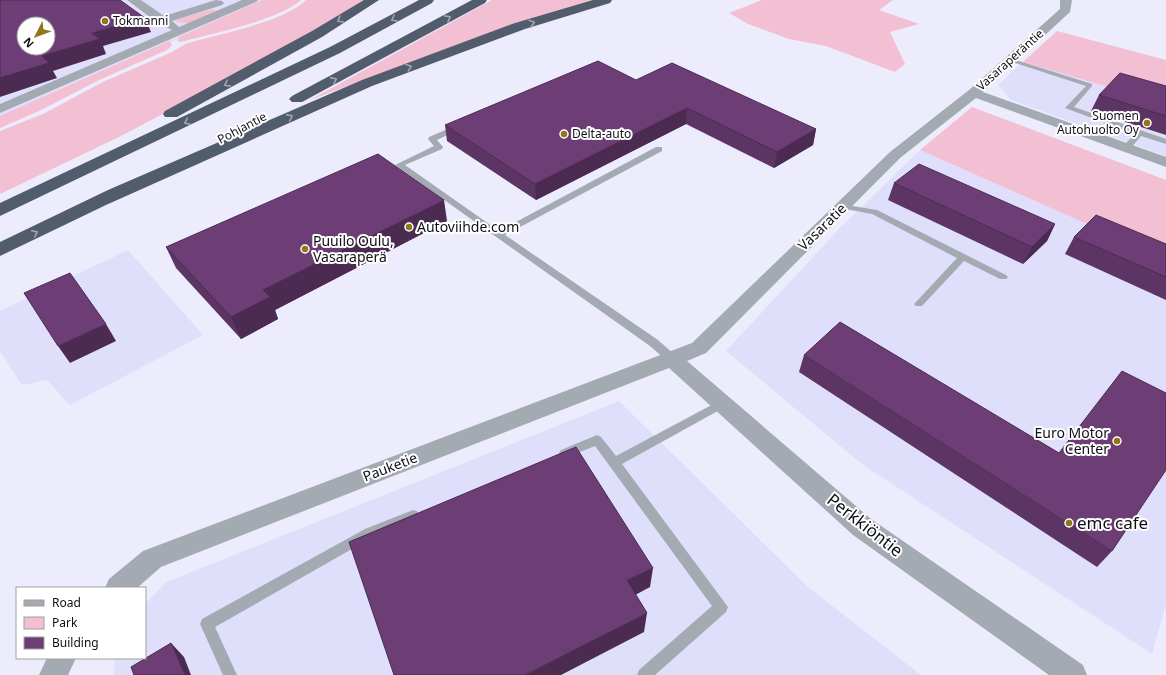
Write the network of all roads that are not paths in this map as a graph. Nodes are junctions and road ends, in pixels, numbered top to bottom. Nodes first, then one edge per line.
1 (133, 0) edge
2 (252, 0) edge
3 (373, 0) edge
4 (428, 0) edge
5 (481, 0) edge
6 (606, 0) edge
7 (1066, 0) edge
8 (229, 10) junction
9 (162, 20) junction
10 (179, 32) junction
11 (1011, 60) junction
12 (974, 93) junction
13 (0, 109) edge
14 (467, 124) edge
15 (1140, 133) junction
16 (1166, 142) edge
17 (1126, 148) junction
18 (659, 149) dead end
19 (1166, 162) edge
20 (0, 201) edge
21 (100, 201) junction
22 (843, 206) junction
23 (0, 210) edge
24 (498, 235) junction
25 (0, 250) edge
26 (963, 257) junction
27 (1003, 278) dead end
28 (919, 304) dead end
29 (670, 358) junction
30 (721, 404) junction
31 (553, 458) edge
32 (614, 463) junction
33 (428, 509) edge
34 (119, 587) edge
35 (61, 659) edge
36 (53, 675) edge
37 (230, 675) edge
38 (644, 675) edge
39 (1073, 675) edge

1 - 9 street
2 - 8 street
3 -> 20 highway
4 -> 23 highway
21 -> 5 highway, Pohjantie
21 -> 6 highway
7 - 11 street, Vasaraperäntie
8 - 9 street
8 - 10 street
9 - 10 street
10 - 13 street
11 - 12 street, Vasaraperäntie
11 - 15 lane
12 - 17 street, Vasaraperäntie
12 - 22 street, Vasaratie
14 - 24 lane
15 - 16 lane
15 - 17 lane
17 - 19 street, Vasaraperäntie
18 - 24 lane
25 -> 21 highway, Pohjantie
22 - 26 lane
22 - 29 street, Vasaratie
24 - 29 lane
26 - 27 lane
26 - 28 lane
29 - 30 street, Perkkiöntie
29 - 34 street, Pauketie
30 - 32 lane
30 - 39 street, Perkkiöntie
31 - 32 lane
32 - 38 lane
33 - 37 lane
35 - 36 street

